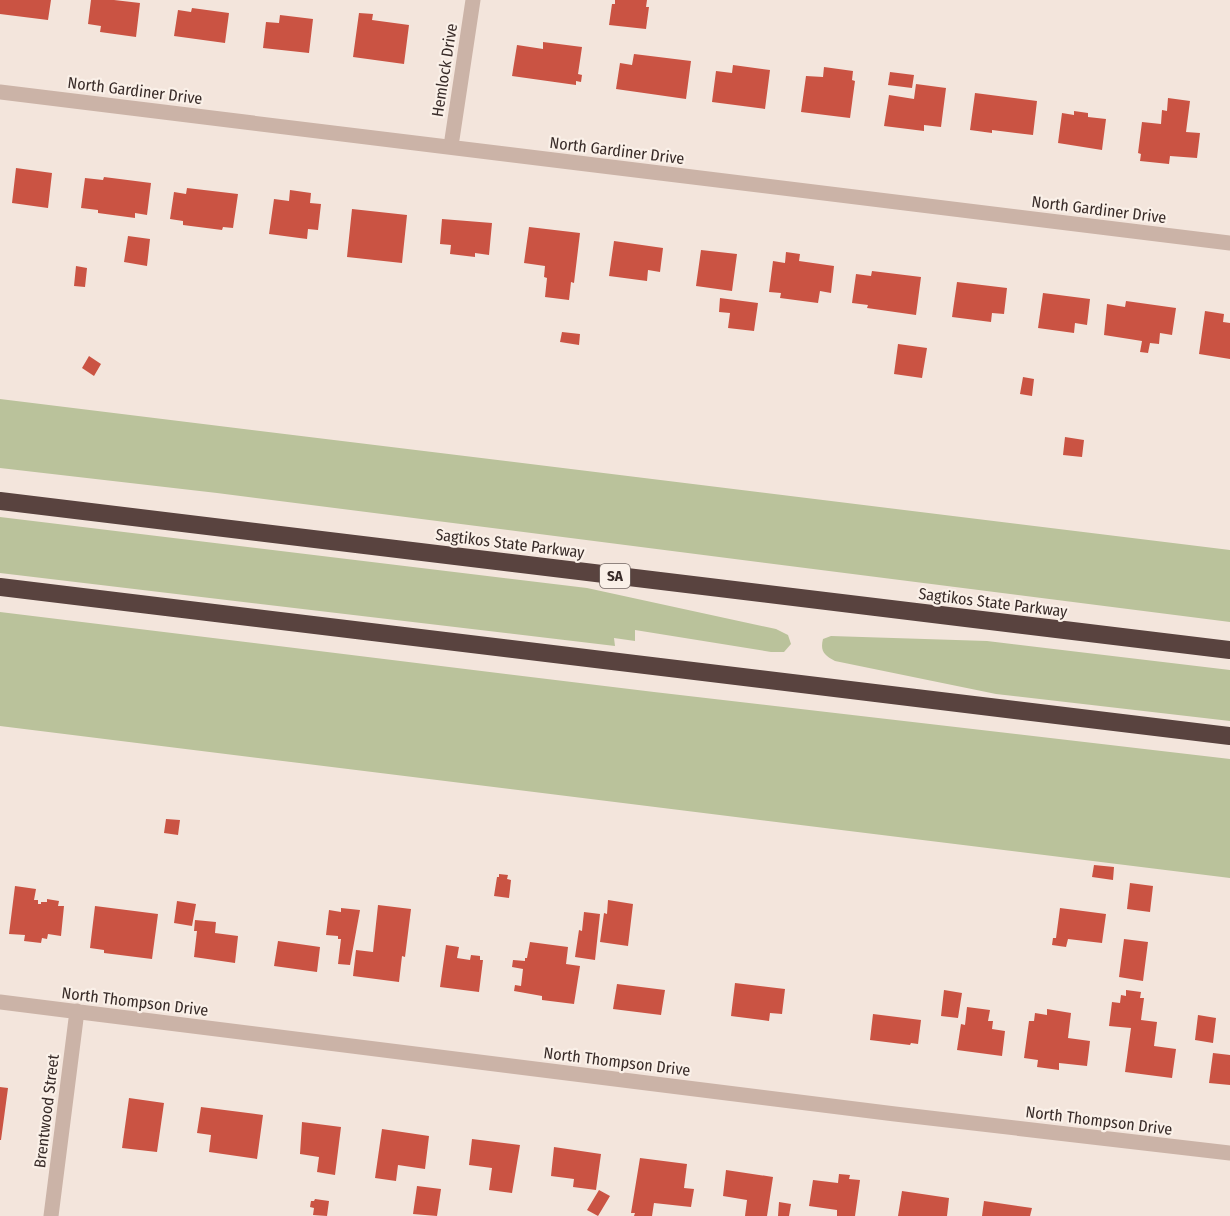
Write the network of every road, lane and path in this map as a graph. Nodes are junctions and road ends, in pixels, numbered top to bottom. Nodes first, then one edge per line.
1 (473, 0) edge
2 (0, 92) edge
3 (451, 146) junction
4 (1230, 243) edge
5 (0, 501) edge
6 (0, 587) edge
7 (1230, 650) edge
8 (1230, 736) edge
9 (0, 1002) edge
10 (77, 1011) junction
11 (1230, 1153) edge
12 (51, 1216) edge

1 - 3 street, Hemlock Drive
2 - 3 street, North Gardiner Drive
3 - 4 street, North Gardiner Drive
5 - 7 highway, Sagtikos State Parkway / SA
6 - 8 highway
9 - 10 street, North Thompson Drive
10 - 11 street, North Thompson Drive
10 - 12 street, Brentwood Street

